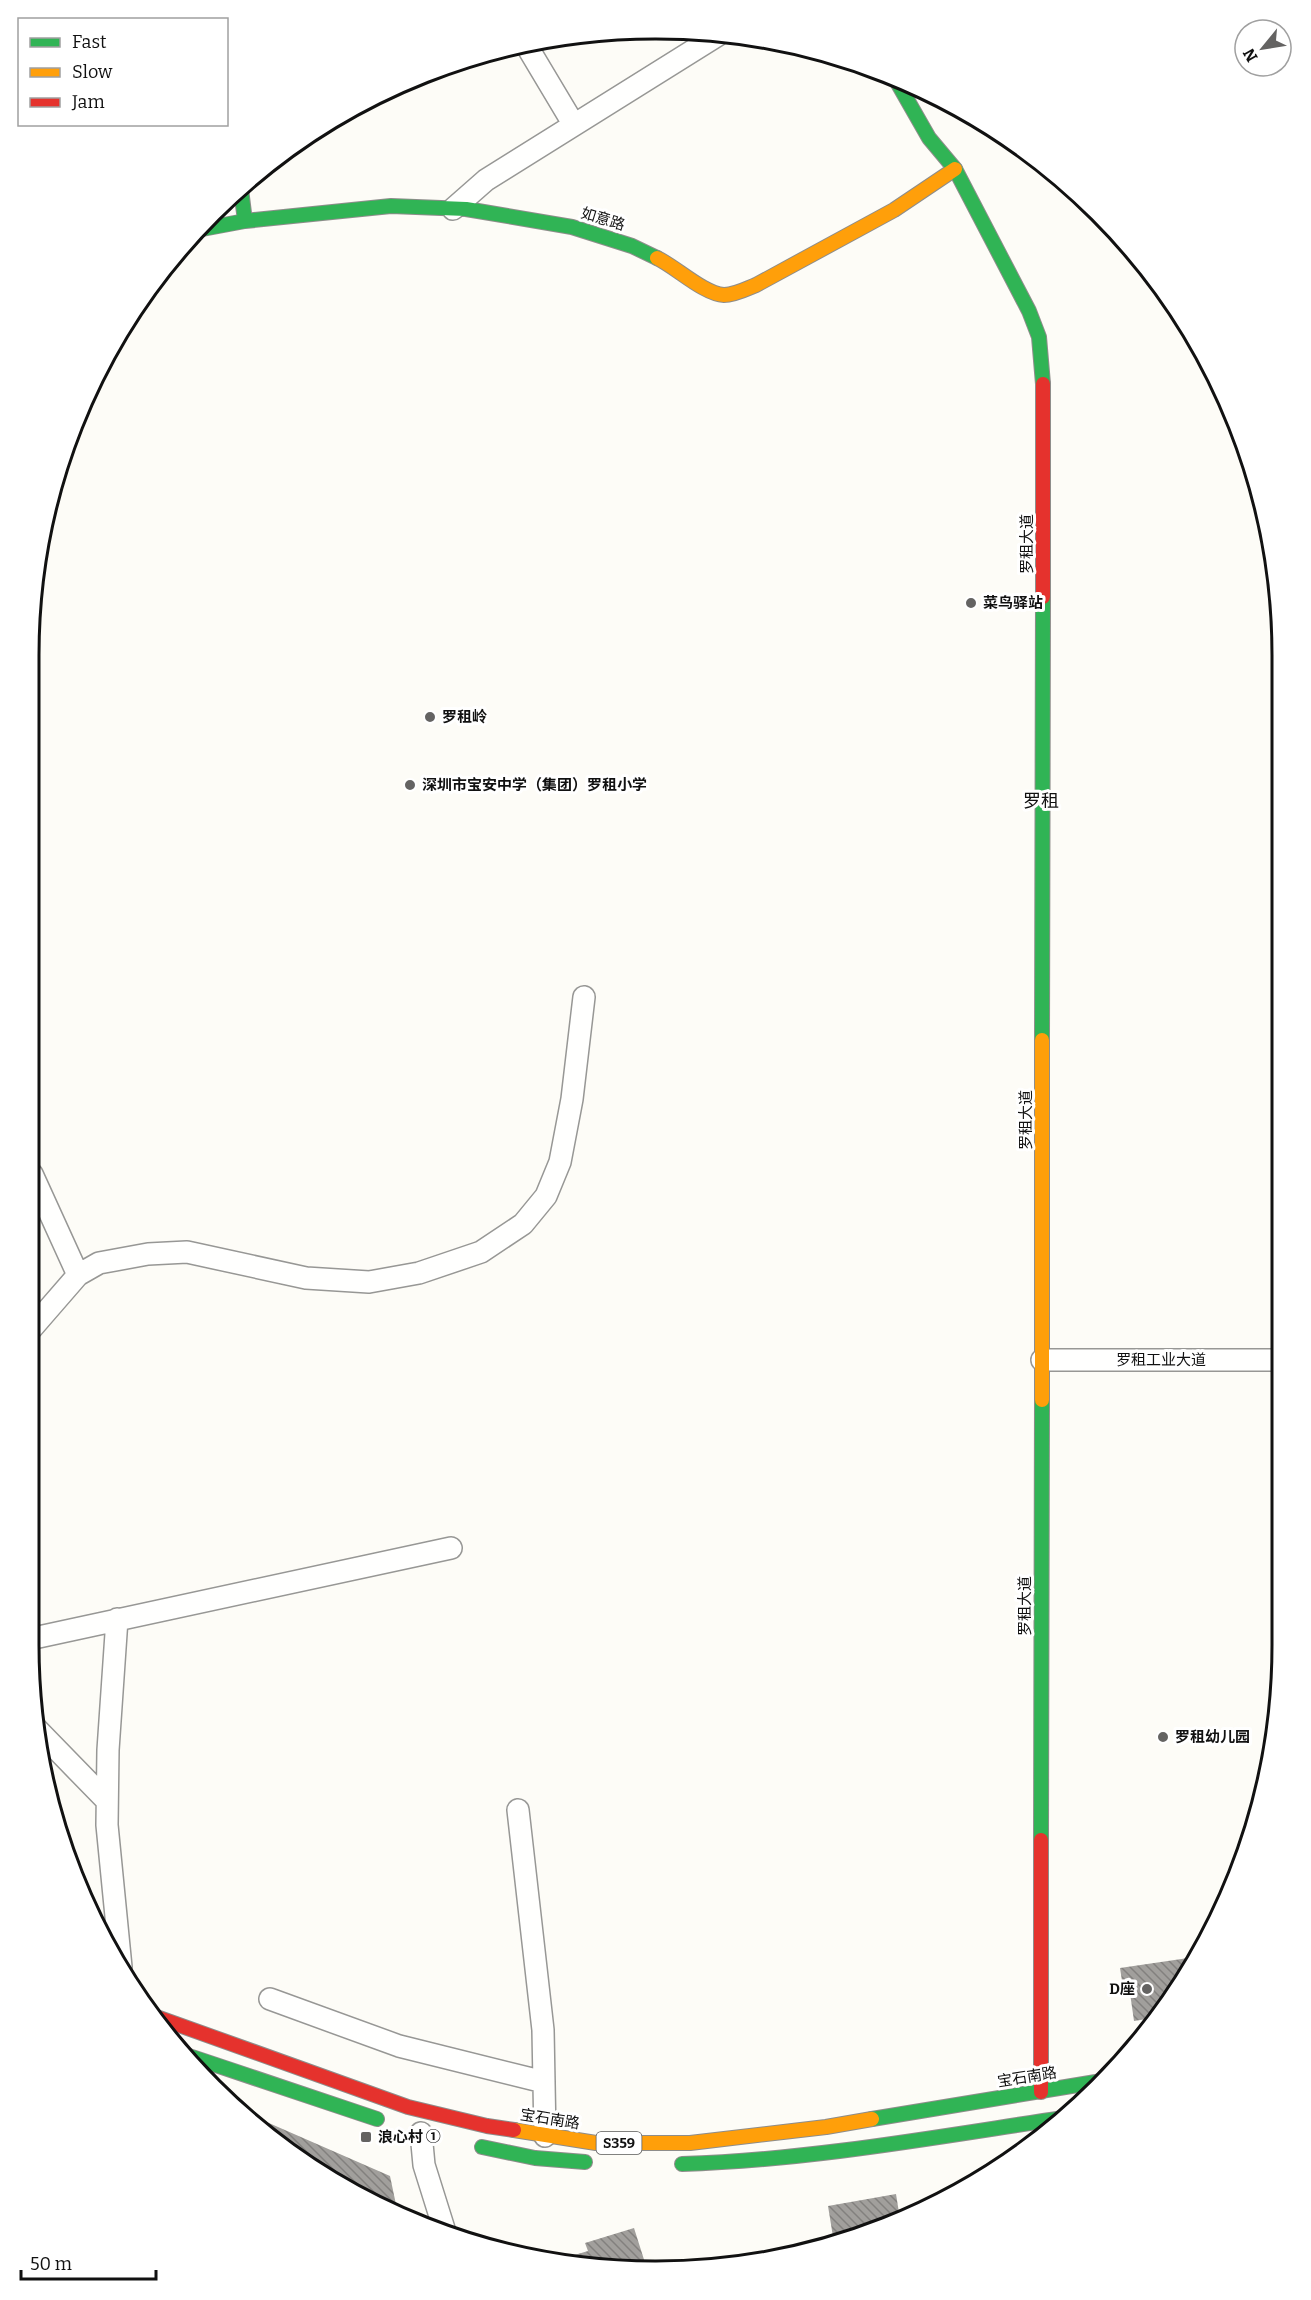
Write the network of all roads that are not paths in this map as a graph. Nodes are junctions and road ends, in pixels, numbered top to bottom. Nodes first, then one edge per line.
1 (708, 41) edge
2 (530, 52) edge
3 (902, 91) edge
4 (574, 125) junction
5 (947, 139) dead end
6 (955, 169) junction
7 (242, 199) edge
8 (453, 208) junction
9 (245, 221) junction
10 (213, 227) edge
11 (584, 997) dead end
12 (39, 1189) edge
13 (78, 1275) junction
14 (39, 1320) edge
15 (1042, 1360) junction
16 (1272, 1360) edge
17 (451, 1548) dead end
18 (117, 1619) junction
19 (39, 1637) edge
20 (46, 1739) edge
21 (107, 1801) junction
22 (518, 1810) dead end
23 (119, 1947) edge
24 (270, 1999) dead end
25 (166, 2021) edge
26 (201, 2060) edge
27 (544, 2082) junction
28 (1087, 2084) edge
29 (1041, 2092) junction
30 (1047, 2120) edge
31 (388, 2123) dead end
32 (423, 2134) dead end
33 (544, 2136) junction
34 (469, 2145) dead end
35 (603, 2163) dead end
36 (670, 2164) dead end
37 (441, 2222) edge

1 - 4 street
2 - 4 street
3 - 6 street
4 - 8 street
5 - 6 street
6 - 8 street, 如意路
6 - 15 street, 罗租大道
7 - 9 street
8 - 9 street, 如意路
9 - 10 street, 如意路
11 - 13 street
12 - 13 street
13 - 14 street
15 - 16 street, 罗租工业大道
15 - 29 street, 罗租大道
17 - 18 street
18 - 19 street
18 - 21 street
20 - 21 street
21 - 23 street
22 - 27 street
24 - 27 street
25 - 33 street, 宝石南路 / S359
26 - 31 street
27 - 33 street
28 - 29 street, 宝石南路 / S359
29 - 33 street, 宝石南路 / S359
30 - 36 street
32 - 37 street
34 - 35 street, S359

